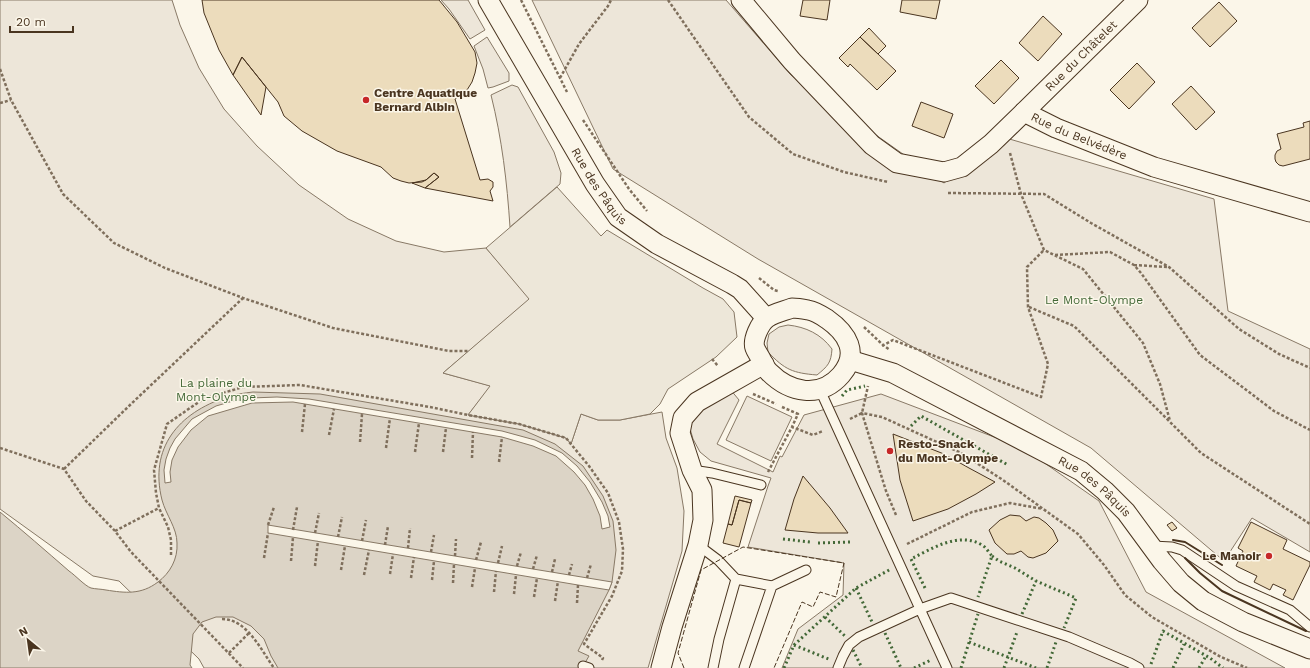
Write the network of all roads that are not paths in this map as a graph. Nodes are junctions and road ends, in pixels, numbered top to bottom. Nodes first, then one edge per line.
1 (488, 0) edge
2 (741, 0) edge
3 (1138, 0) edge
4 (1024, 112) junction
5 (1305, 208) edge
6 (766, 318) junction
7 (850, 360) junction
8 (764, 364) junction
9 (820, 390) junction
10 (692, 470) junction
11 (761, 485) road end
12 (698, 545) junction
13 (1151, 546) junction
14 (806, 570) dead end
15 (736, 579) junction
16 (772, 586) junction
17 (920, 609) junction
18 (1310, 627) edge
19 (1310, 649) edge
20 (661, 668) edge
21 (713, 668) edge
22 (744, 668) edge
23 (838, 668) edge
24 (947, 668) edge
25 (1139, 668) edge

1 - 6 street, Rue des Pâquis
2 - 4 street, Rue du Belvédère
3 - 4 street, Rue du Châtelet
4 - 5 street, Rue du Belvédère
6 - 7 street
6 - 8 street
7 - 9 street
7 - 13 street, Rue des Pâquis
8 - 9 street
8 - 10 street
9 - 17 lane
10 - 11 lane
10 - 12 street
12 - 15 lane
12 - 20 street
13 - 18 lane
13 - 19 street, Rue des Pâquis
14 - 16 lane
15 - 16 lane
15 - 21 lane
16 - 22 lane
17 - 23 lane
17 - 24 lane
17 - 25 lane

